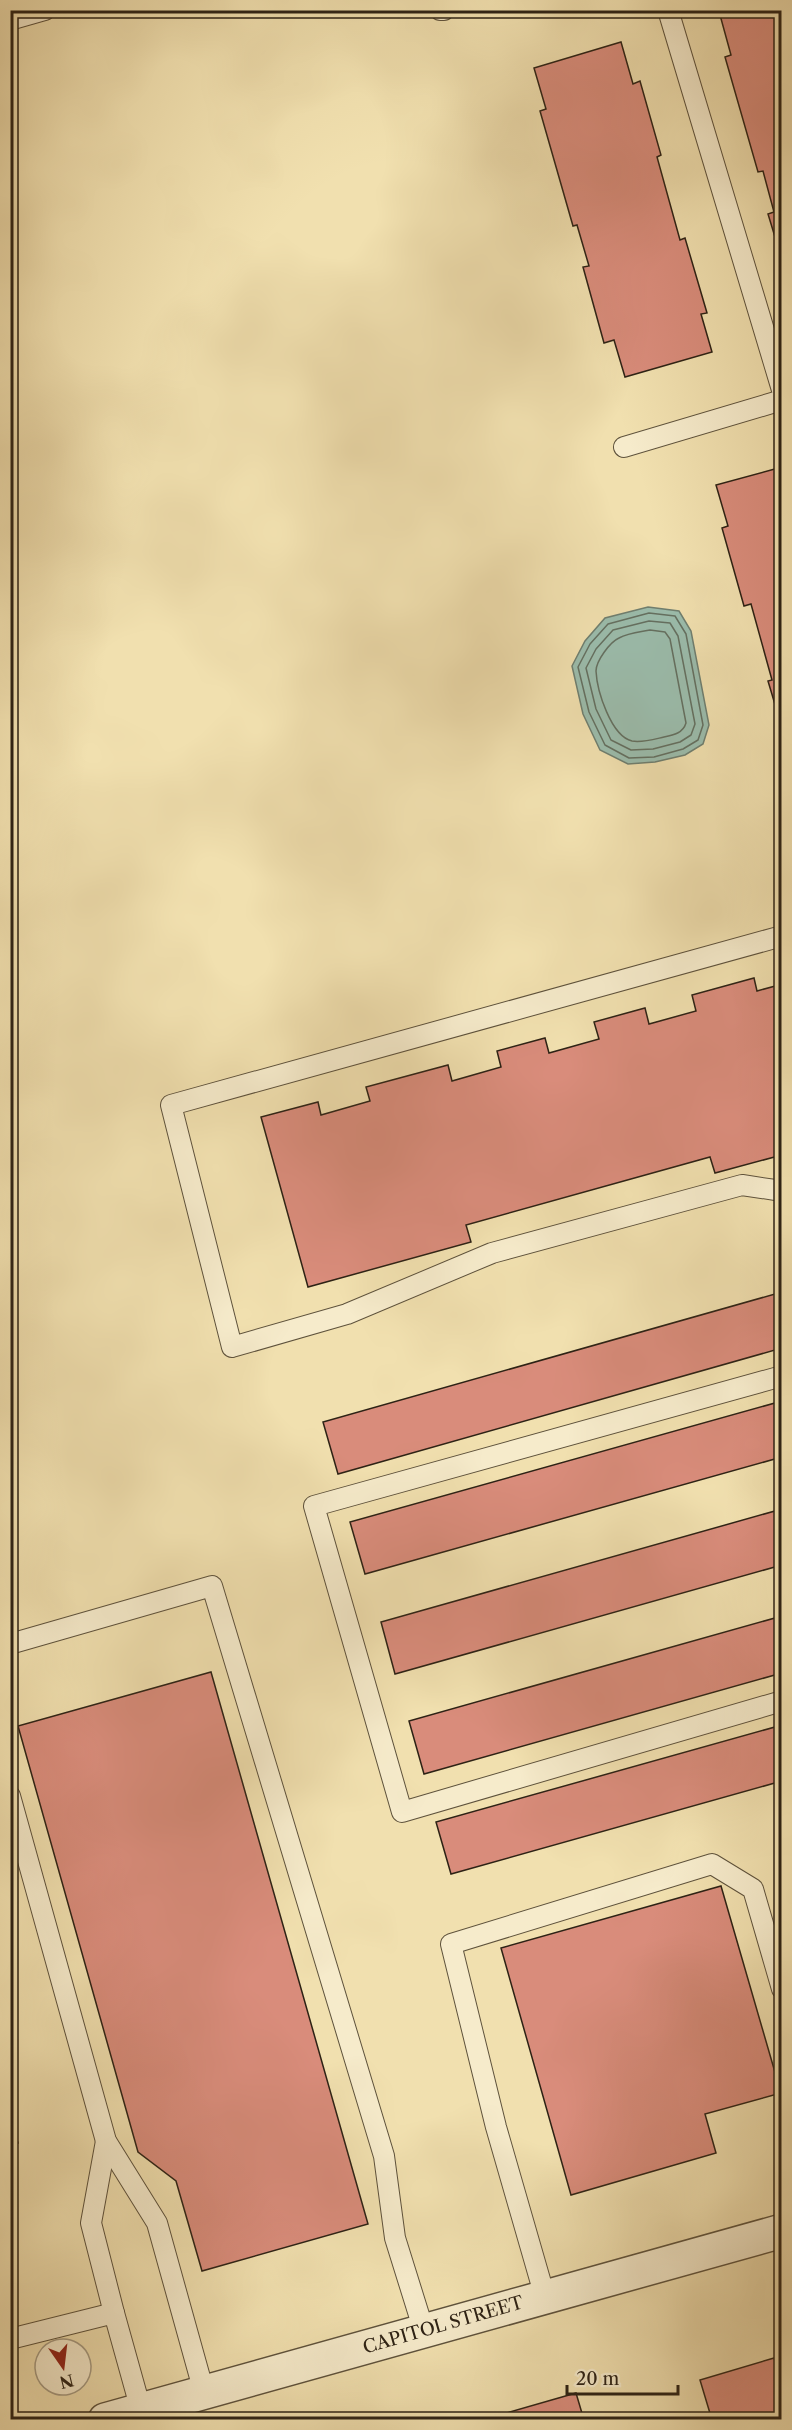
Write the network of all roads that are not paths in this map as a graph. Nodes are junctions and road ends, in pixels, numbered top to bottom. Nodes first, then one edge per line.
1 (45, 10) edge
2 (440, 10) edge
3 (444, 10) edge
4 (668, 10) edge
5 (10, 20) edge
6 (782, 390) edge
7 (782, 400) edge
8 (624, 447) dead end
9 (782, 936) edge
10 (782, 1191) edge
11 (782, 1377) edge
12 (10, 1644) edge
13 (782, 1701) edge
14 (10, 1796) edge
15 (782, 1989) edge
16 (105, 2141) junction
17 (782, 2231) edge
18 (545, 2297) junction
19 (114, 2313) junction
20 (424, 2331) junction
21 (10, 2339) edge
22 (204, 2392) junction
23 (141, 2409) junction
24 (105, 2420) edge

1 - 5 lane
2 - 3 lane
4 - 6 lane
7 - 8 lane
9 - 10 lane
11 - 13 lane
12 - 20 lane
14 - 16 lane
15 - 18 lane
16 - 19 lane
16 - 22 lane
17 - 18 street, CAPITOL STREET
18 - 20 street, CAPITOL STREET
19 - 21 lane
19 - 23 lane
20 - 22 street, CAPITOL STREET
22 - 23 street, CAPITOL STREET
23 - 24 street, CAPITOL STREET

